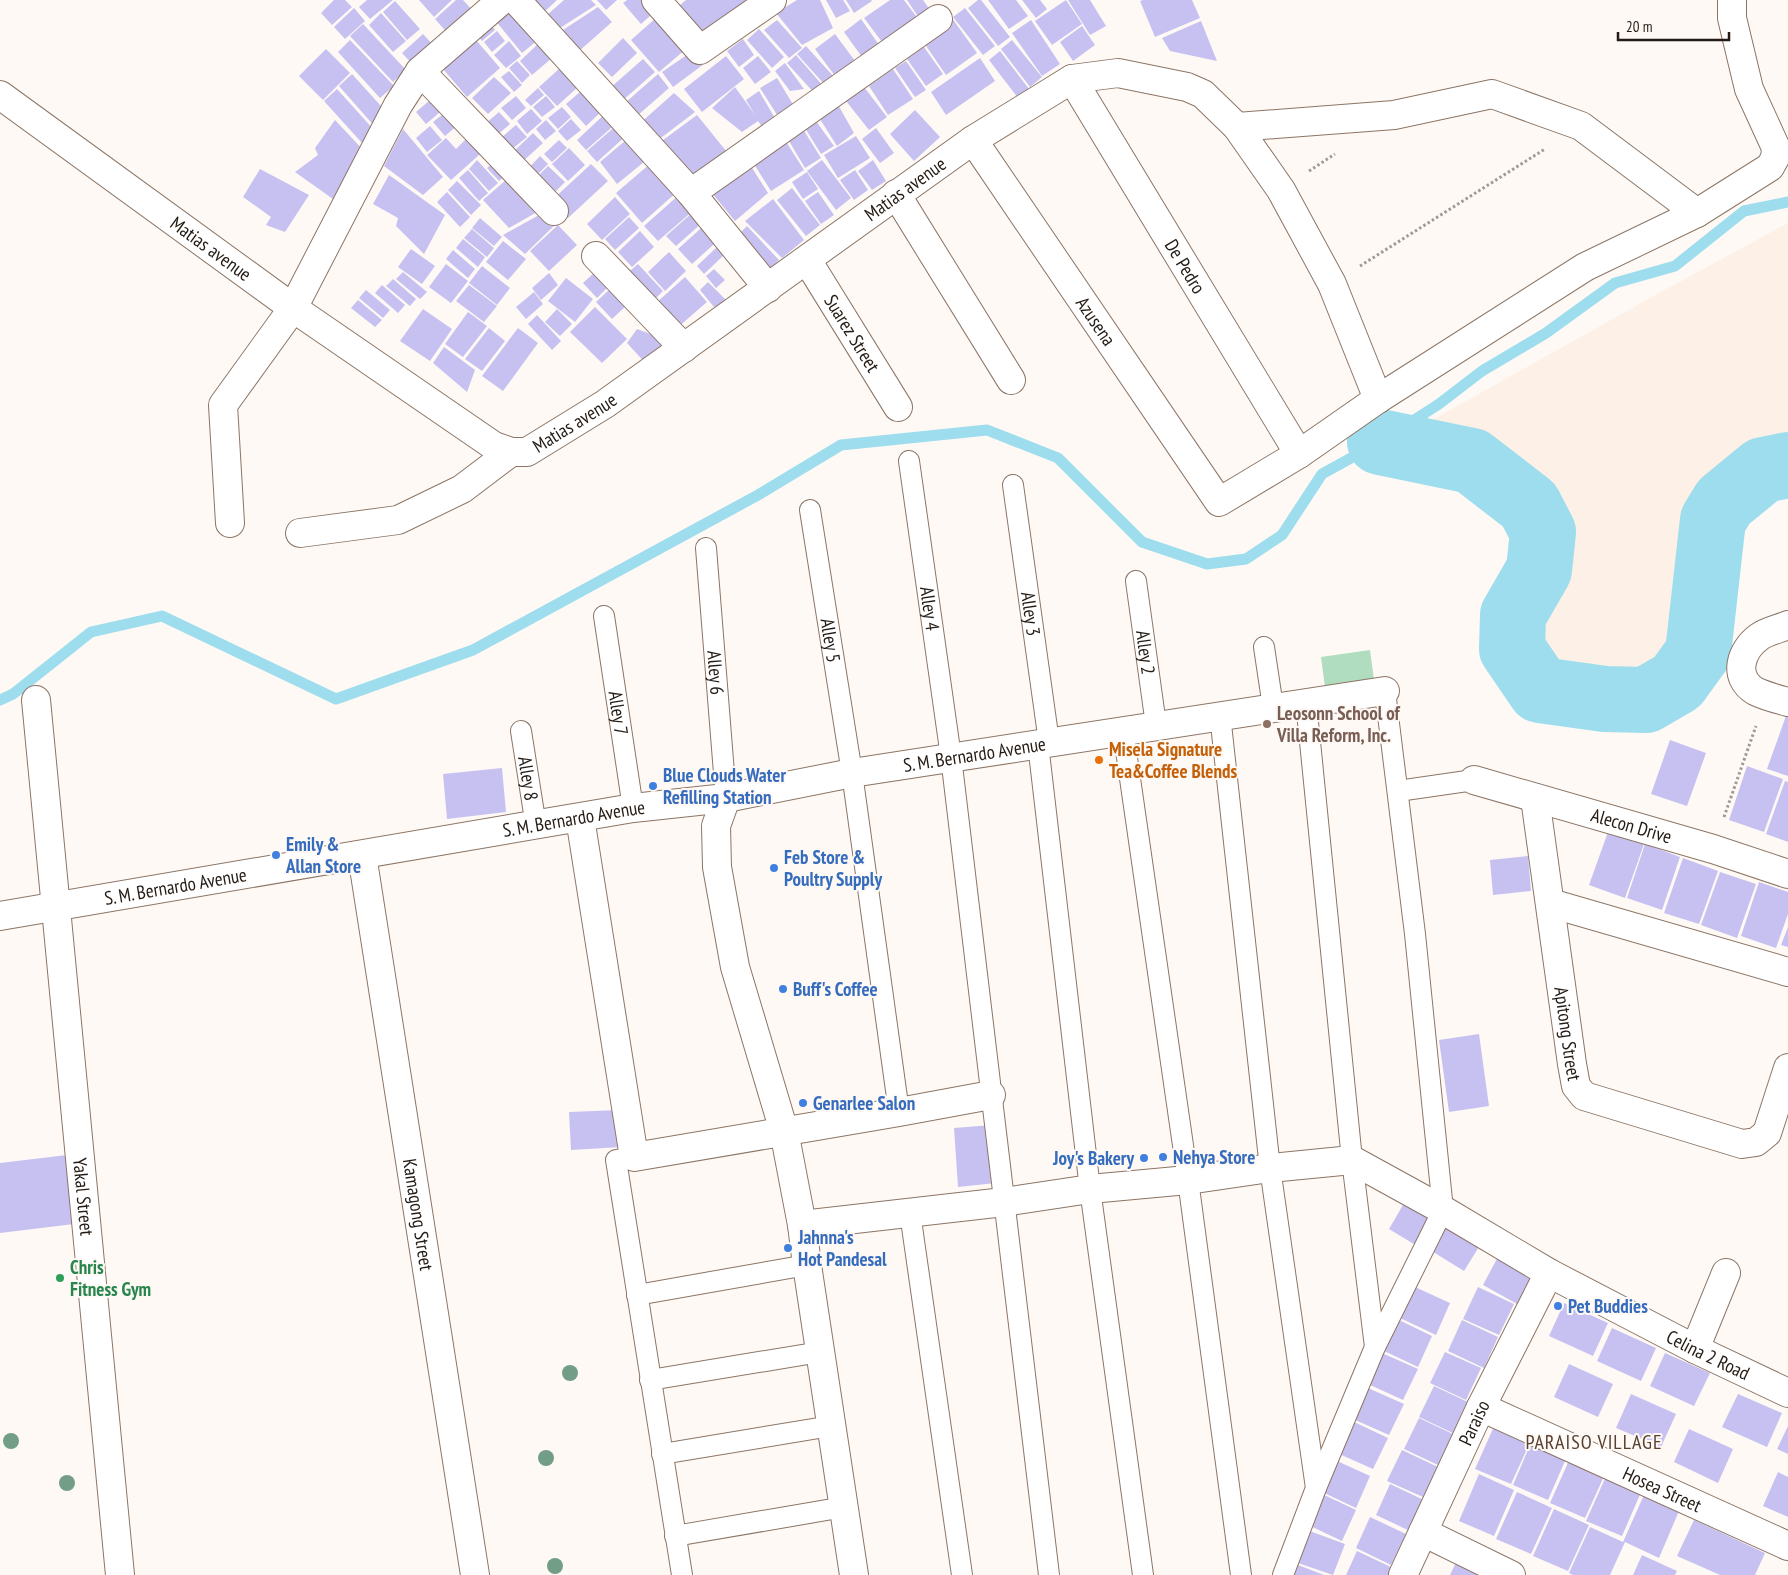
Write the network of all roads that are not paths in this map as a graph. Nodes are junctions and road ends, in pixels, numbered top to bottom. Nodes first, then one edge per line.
1 (502, 0) edge
2 (516, 0) edge
3 (656, 0) edge
4 (772, 0) edge
5 (1732, 0) edge
6 (938, 19) dead end
7 (420, 71) junction
8 (1072, 79) junction
9 (0, 95) edge
10 (1237, 127) junction
11 (973, 140) junction
12 (691, 193) junction
13 (896, 194) junction
14 (554, 211) dead end
15 (1697, 213) junction
16 (596, 256) dead end
17 (807, 260) junction
18 (768, 288) junction
19 (293, 308) junction
20 (684, 348) junction
21 (1011, 380) dead end
22 (1378, 399) junction
23 (898, 407) dead end
24 (511, 452) junction
25 (1299, 454) junction
26 (909, 460) dead end
27 (1013, 485) dead end
28 (810, 510) dead end
29 (230, 523) dead end
30 (300, 533) dead end
31 (706, 548) dead end
32 (1136, 581) dead end
33 (604, 616) dead end
34 (1788, 625) edge
35 (1264, 647) dead end
36 (1385, 691) joint
37 (1777, 699) edge
38 (36, 700) dead end
39 (1306, 702) junction
40 (1273, 707) junction
41 (1220, 715) junction
42 (1156, 725) junction
43 (1123, 730) junction
44 (521, 731) dead end
45 (1044, 743) junction
46 (951, 757) junction
47 (852, 773) junction
48 (1474, 780) joint
49 (1398, 792) junction
50 (726, 798) junction
51 (1535, 798) junction
52 (633, 808) junction
53 (580, 818) junction
54 (536, 826) junction
55 (362, 855) junction
56 (1788, 874) edge
57 (1550, 902) junction
58 (56, 907) junction
59 (0, 916) edge
60 (1788, 972) edge
61 (1788, 1068) edge
62 (991, 1095) junction
63 (899, 1112) junction
64 (784, 1131) junction
65 (634, 1156) junction
66 (1352, 1160) junction
67 (1270, 1168) junction
68 (1188, 1180) junction
69 (1090, 1189) junction
70 (1004, 1202) junction
71 (1443, 1210) junction
72 (910, 1214) junction
73 (802, 1225) junction
74 (807, 1265) junction
75 (1549, 1273) junction
76 (1726, 1273) dead end
77 (637, 1295) junction
78 (1375, 1347) junction
79 (1695, 1349) junction
80 (820, 1352) junction
81 (650, 1380) junction
82 (1788, 1393) edge
83 (1481, 1407) junction
84 (831, 1426) junction
85 (662, 1454) junction
86 (1316, 1488) junction
87 (844, 1507) junction
88 (1423, 1532) junction
89 (675, 1536) junction
90 (1788, 1546) edge
91 (120, 1575) edge
92 (475, 1575) edge
93 (682, 1575) edge
94 (854, 1575) edge
95 (962, 1575) edge
96 (1049, 1575) edge
97 (1143, 1575) edge
98 (1241, 1575) edge
99 (1283, 1575) edge
100 (1403, 1575) edge
101 (1511, 1575) edge

1 - 7 street
2 - 12 street
3 - 4 street
5 - 15 street
6 - 12 street
7 - 14 street
7 - 19 street
8 - 10 street
8 - 11 street, Matias avenue
8 - 25 street, De Pedro
9 - 19 street, Matias avenue
10 - 15 street
10 - 22 street
11 - 13 street, Matias avenue
11 - 25 street, Azusena
12 - 18 street
13 - 17 street, Matias avenue
13 - 21 street
15 - 22 street
16 - 20 street
17 - 18 street, Matias avenue
17 - 23 street, Suarez Street
18 - 20 street, Matias avenue
19 - 24 street, Matias avenue
19 - 29 street
20 - 24 street, Matias avenue
22 - 25 street
24 - 30 street
26 - 46 lane, Alley 4
27 - 45 lane, Alley 3
28 - 47 lane, Alley 5
31 - 50 lane, Alley 6
32 - 42 lane, Alley 2
33 - 52 lane, Alley 7
34 - 37 street
35 - 40 lane
36 - 39 street, S. M. Bernardo Avenue
36 - 49 lane
38 - 58 street, Yakal Street
39 - 40 street, S. M. Bernardo Avenue
39 - 66 lane
40 - 41 street, S. M. Bernardo Avenue
41 - 42 street, S. M. Bernardo Avenue
41 - 67 lane
42 - 43 street, S. M. Bernardo Avenue
43 - 45 street, S. M. Bernardo Avenue
43 - 68 lane
44 - 54 lane, Alley 8
45 - 46 street, S. M. Bernardo Avenue
45 - 69 lane, Alley 3
46 - 47 street, S. M. Bernardo Avenue
46 - 62 lane, Alley 4
47 - 50 street, S. M. Bernardo Avenue
47 - 63 lane, Alley 5
48 - 49 lane
48 - 51 street, Alecon Drive
49 - 71 lane
50 - 52 street, S. M. Bernardo Avenue
50 - 64 street
51 - 56 street, Alecon Drive
51 - 57 street, Apitong Street
52 - 53 street, S. M. Bernardo Avenue
53 - 54 street, S. M. Bernardo Avenue
53 - 65 street
54 - 55 street, S. M. Bernardo Avenue
55 - 58 street, S. M. Bernardo Avenue
55 - 92 street, Kamagong Street
57 - 60 street
57 - 61 street, Apitong Street
58 - 59 street, S. M. Bernardo Avenue
58 - 91 street, Yakal Street
62 - 63 street
62 - 70 lane, Alley 4
63 - 64 street
64 - 65 street
64 - 73 street
65 - 77 lane
66 - 67 street
66 - 71 street, Celina 2 Road
66 - 78 lane
67 - 68 street
67 - 86 lane
68 - 69 street
68 - 98 lane
69 - 70 street
69 - 97 lane, Alley 3
70 - 72 street
70 - 96 lane, Alley 4
71 - 75 street, Celina 2 Road
71 - 78 lane
72 - 73 street
72 - 95 lane
73 - 74 street
74 - 77 lane
74 - 80 street
75 - 79 street, Celina 2 Road
75 - 83 street, Paraiso
76 - 79 street
77 - 81 lane
78 - 86 lane
79 - 82 street, Celina 2 Road
80 - 81 lane
80 - 84 street
81 - 85 lane
83 - 88 street, Paraiso
83 - 90 street, Hosea Street
84 - 85 lane
84 - 87 street
85 - 89 lane
86 - 99 lane
87 - 89 lane
87 - 94 street
88 - 100 street, Paraiso
88 - 101 street
89 - 93 lane

